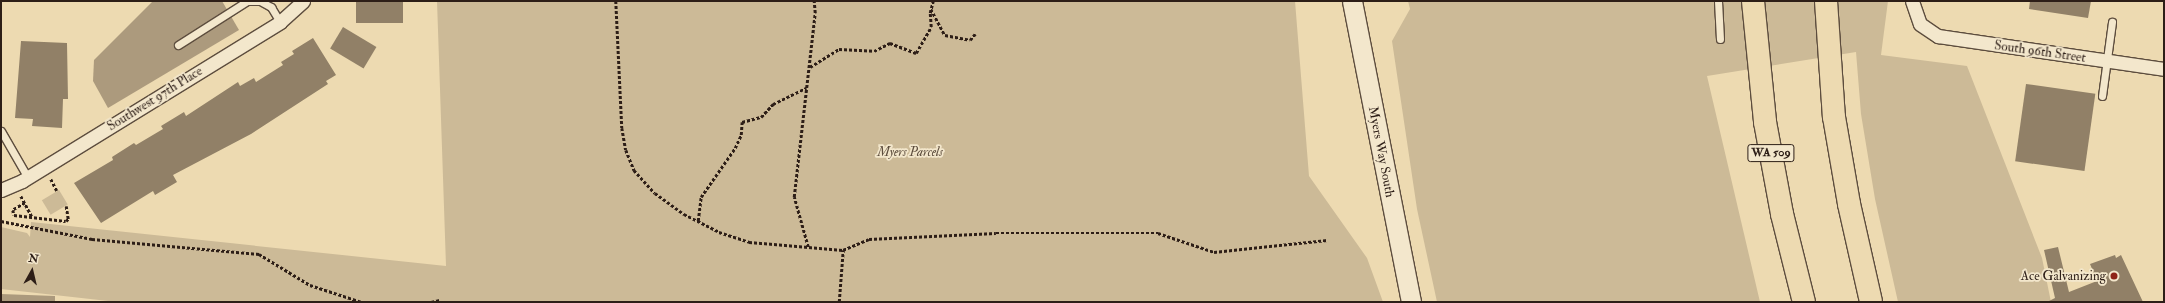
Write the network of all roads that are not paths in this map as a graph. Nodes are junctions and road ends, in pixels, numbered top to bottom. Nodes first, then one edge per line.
1 (303, 1) edge
2 (1352, 1) edge
3 (1718, 1) edge
4 (1753, 1) edge
5 (1826, 1) edge
6 (1912, 1) edge
7 (280, 22) junction
8 (2112, 22) dead end
9 (1720, 39) dead end
10 (178, 45) dead end
11 (2107, 61) junction
12 (2164, 69) edge
13 (2102, 96) dead end
14 (1, 131) edge
15 (28, 178) junction
16 (1, 190) edge
17 (1411, 302) edge
18 (1804, 302) edge
19 (1871, 302) edge

1 - 7 street, Southwest 97th Place
2 - 17 main road, Myers Way South
3 - 9 lane
4 - 18 highway, WA 509
5 - 19 highway
6 - 11 street, South 96th Street
7 - 10 lane
7 - 15 street, Southwest 97th Place
8 - 11 lane
11 - 12 street, South 96th Street
11 - 13 lane
14 - 15 lane
15 - 16 street, Southwest 97th Place

